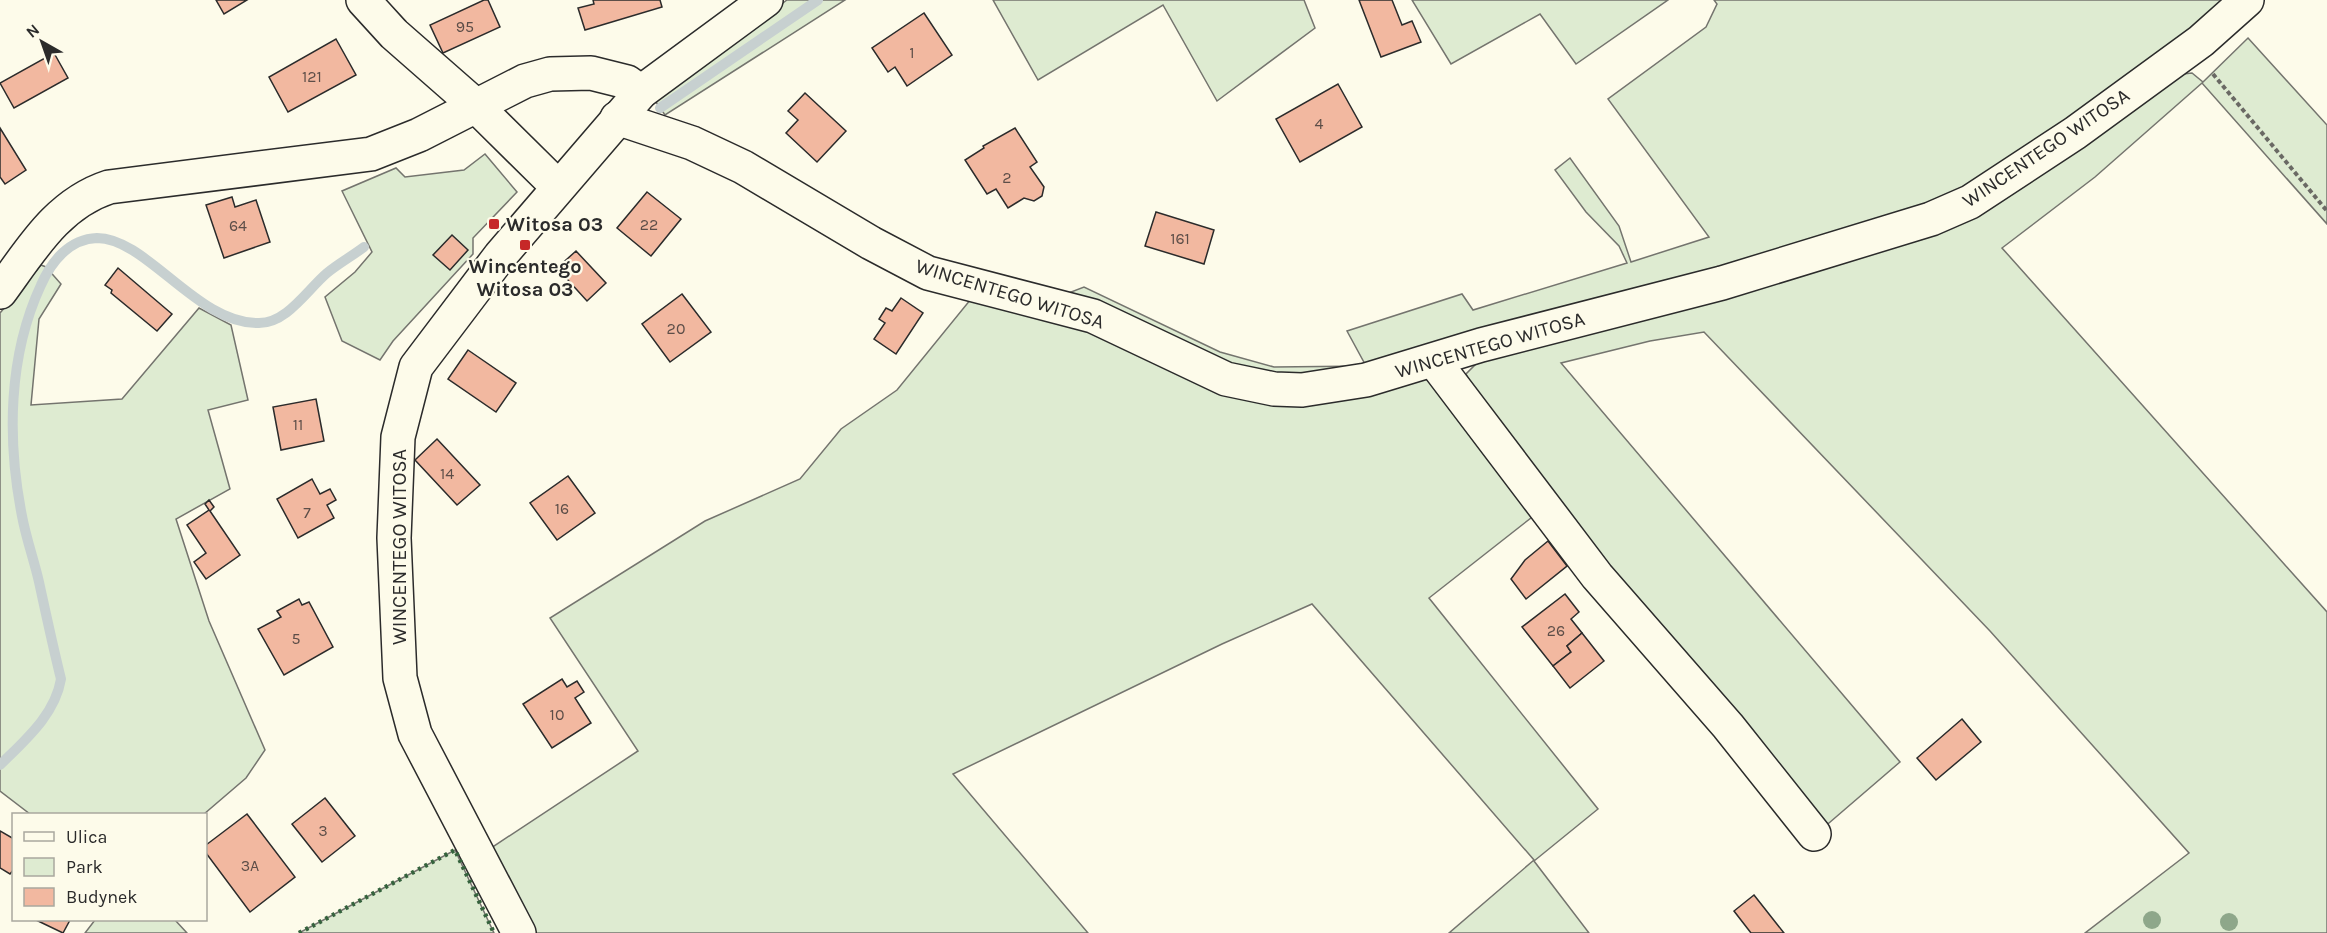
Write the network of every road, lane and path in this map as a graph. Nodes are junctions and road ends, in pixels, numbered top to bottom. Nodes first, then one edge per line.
1 (363, 0) edge
2 (766, 0) edge
3 (2247, 0) edge
4 (2192, 47) junction
5 (641, 92) junction
6 (476, 105) junction
7 (617, 118) junction
8 (558, 187) junction
9 (2327, 212) edge
10 (0, 292) edge
11 (1434, 361) junction
12 (1814, 834) dead end
13 (519, 933) edge

1 - 6 street
2 - 5 street
3 - 4 street, WINCENTEGO WITOSA
4 - 9 path
4 - 11 street, WINCENTEGO WITOSA
5 - 6 street
5 - 7 street
6 - 8 street
6 - 10 street
7 - 8 street, WINCENTEGO WITOSA
7 - 11 street, WINCENTEGO WITOSA
8 - 13 street, WINCENTEGO WITOSA
11 - 12 street

